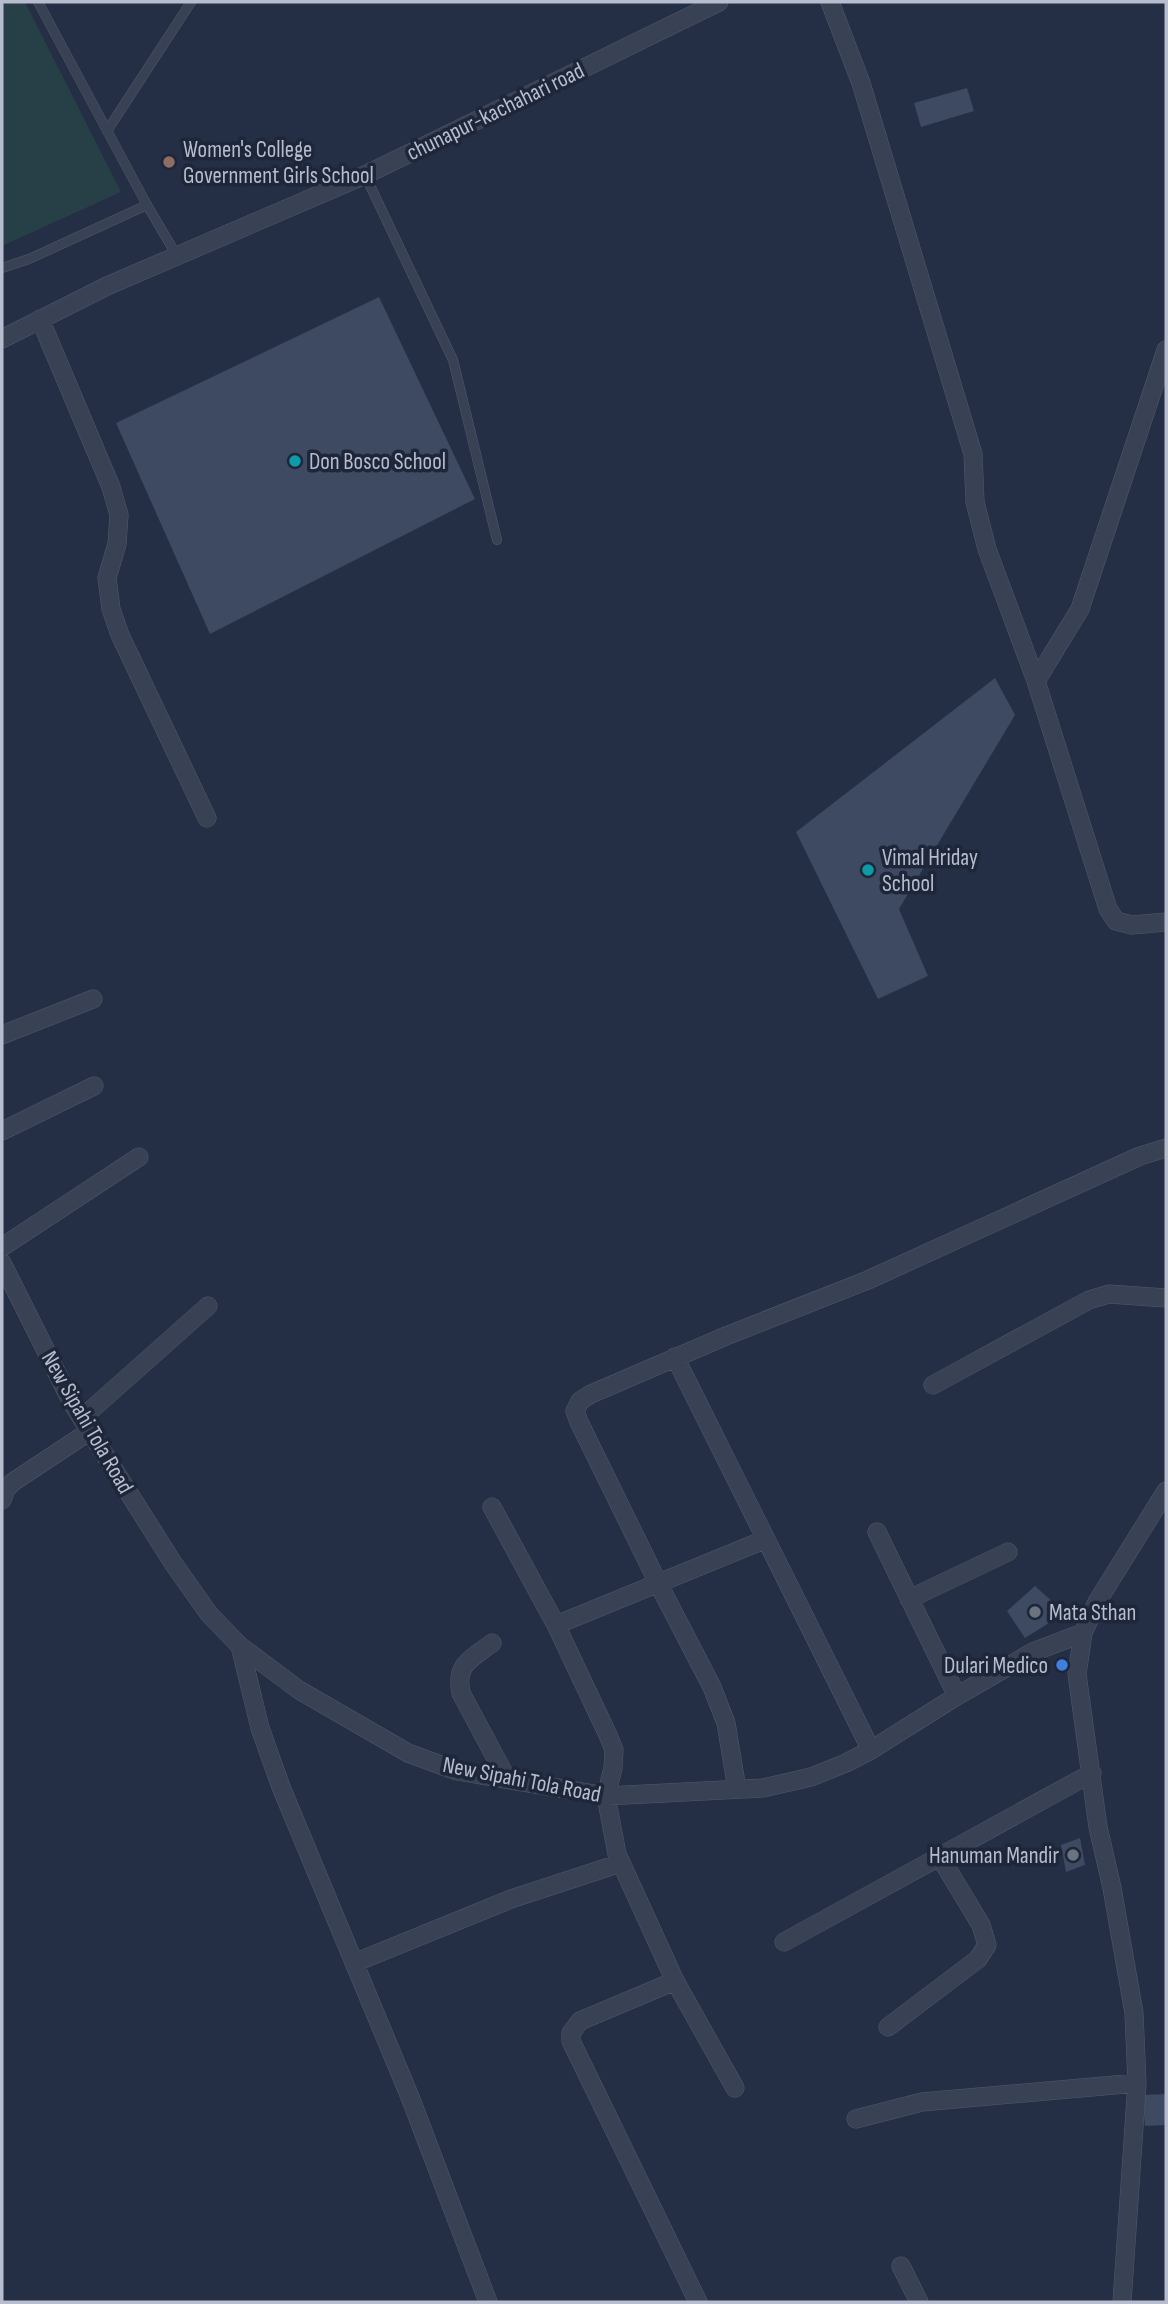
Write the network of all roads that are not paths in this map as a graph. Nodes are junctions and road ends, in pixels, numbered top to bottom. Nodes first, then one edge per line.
1 (38, 2) edge
2 (191, 2) edge
3 (719, 2) edge
4 (830, 2) edge
5 (107, 131) junction
6 (365, 175) junction
7 (146, 205) junction
8 (177, 256) junction
9 (2, 268) edge
10 (40, 319) junction
11 (2, 338) edge
12 (1166, 351) edge
13 (497, 540) dead end
14 (1036, 681) junction
15 (207, 818) dead end
16 (1166, 922) edge
17 (93, 999) dead end
18 (2, 1035) edge
19 (94, 1086) dead end
20 (2, 1130) edge
21 (1166, 1148) edge
22 (139, 1157) dead end
23 (2, 1247) edge
24 (2, 1263) edge
25 (1166, 1298) edge
26 (208, 1307) dead end
27 (675, 1357) junction
28 (933, 1385) dead end
29 (86, 1424) junction
30 (1166, 1491) edge
31 (2, 1500) edge
32 (492, 1507) dead end
33 (877, 1532) dead end
34 (764, 1540) junction
35 (1008, 1552) dead end
36 (658, 1583) junction
37 (909, 1600) junction
38 (556, 1625) junction
39 (1083, 1633) junction
40 (492, 1643) dead end
41 (240, 1646) junction
42 (957, 1696) junction
43 (872, 1750) junction
44 (1092, 1773) junction
45 (507, 1780) junction
46 (737, 1789) junction
47 (606, 1796) junction
48 (940, 1857) junction
49 (621, 1863) junction
50 (784, 1942) dead end
51 (354, 1963) junction
52 (675, 1981) junction
53 (888, 2027) dead end
54 (1137, 2083) junction
55 (735, 2088) dead end
56 (856, 2119) dead end
57 (901, 2266) dead end
58 (488, 2302) edge
59 (698, 2302) edge
60 (919, 2302) edge
61 (1122, 2302) edge

1 - 5 lane
2 - 5 lane
3 - 6 street, chunapur-kachahari road
4 - 14 street
5 - 7 lane
6 - 8 street, chunapur-kachahari road
6 - 13 lane
7 - 8 lane
7 - 9 lane
8 - 10 street, chunapur-kachahari road
10 - 11 street, chunapur-kachahari road
10 - 15 street
12 - 14 street
14 - 16 street
17 - 18 street
19 - 20 street
21 - 27 street
22 - 23 street
24 - 29 street, New Sipahi Tola Road
25 - 28 street
26 - 29 street
27 - 34 street
27 - 36 street
29 - 31 street
29 - 41 street, New Sipahi Tola Road
30 - 39 street
32 - 38 street
33 - 37 street
34 - 36 street
34 - 43 street
35 - 37 street
36 - 38 street
36 - 46 street
37 - 42 street
38 - 47 street
39 - 42 street, New Sipahi Tola Road
39 - 44 street
40 - 45 street
41 - 45 street, New Sipahi Tola Road
41 - 51 street
42 - 43 street, New Sipahi Tola Road
43 - 46 street, New Sipahi Tola Road
44 - 48 street
44 - 54 street
45 - 47 street, New Sipahi Tola Road
46 - 47 street, New Sipahi Tola Road
47 - 49 street
48 - 50 street
48 - 53 street
49 - 51 street
49 - 52 street
51 - 58 street
52 - 55 street
52 - 59 street
54 - 56 street
54 - 61 street
57 - 60 street

